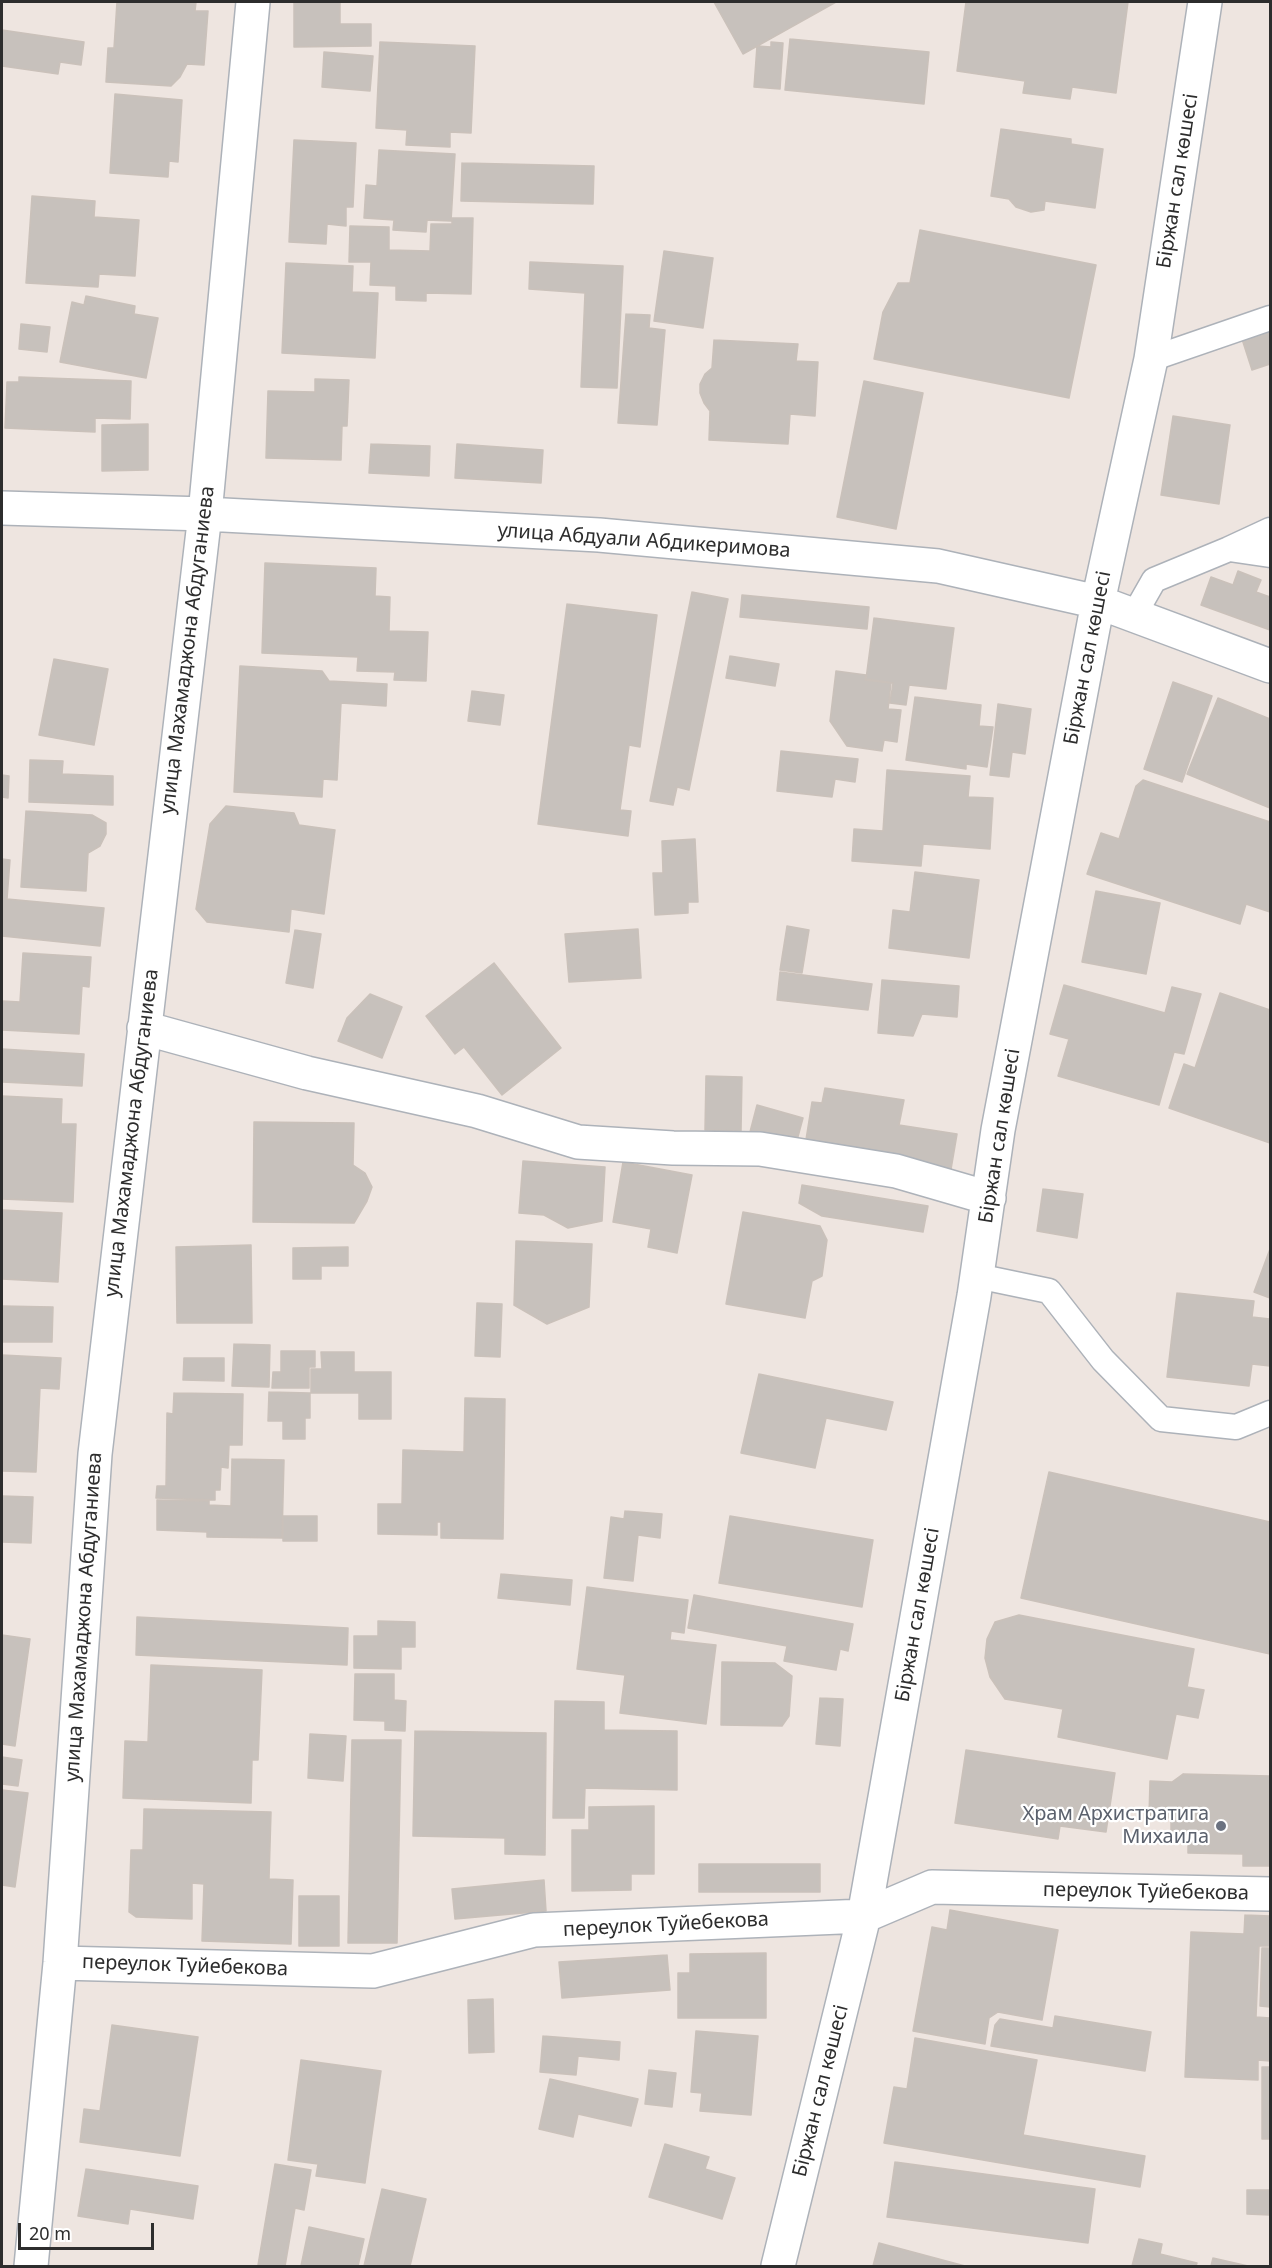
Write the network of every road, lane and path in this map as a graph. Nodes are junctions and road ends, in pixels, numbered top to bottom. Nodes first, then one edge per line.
1 (253, 2) edge
2 (1205, 2) edge
3 (1270, 318) edge
4 (1151, 359) junction
5 (2, 508) edge
6 (205, 514) junction
7 (1270, 530) edge
8 (1229, 549) junction
9 (1270, 555) edge
10 (1098, 602) junction
11 (1134, 615) junction
12 (1270, 666) edge
13 (144, 1028) junction
14 (988, 1198) junction
15 (977, 1276) junction
16 (1270, 1413) edge
17 (1270, 1894) edge
18 (864, 1916) junction
19 (60, 1963) junction
20 (31, 2266) edge
21 (777, 2266) edge

1 - 6 street, улица Махамаджона Абдуганиева
2 - 4 street, Біржан сал көшесі
3 - 4 lane
4 - 10 street, Біржан сал көшесі
5 - 6 street, улица Абдуали Абдикеримова
6 - 10 street, улица Абдуали Абдикеримова
6 - 13 street, улица Махамаджона Абдуганиева
7 - 8 lane
8 - 9 lane
8 - 11 lane
10 - 11 street, улица Абдуали Абдикеримова
10 - 14 street, Біржан сал көшесі
11 - 12 street, улица Абдуали Абдикеримова
13 - 14 street
13 - 19 street, улица Махамаджона Абдуганиева
14 - 15 street, Біржан сал көшесі
15 - 16 lane
15 - 18 street, Біржан сал көшесі
17 - 18 street, переулок Туйебекова
18 - 19 street, переулок Туйебекова
18 - 21 street, Біржан сал көшесі
19 - 20 street, улица Махамаджона Абдуганиева

